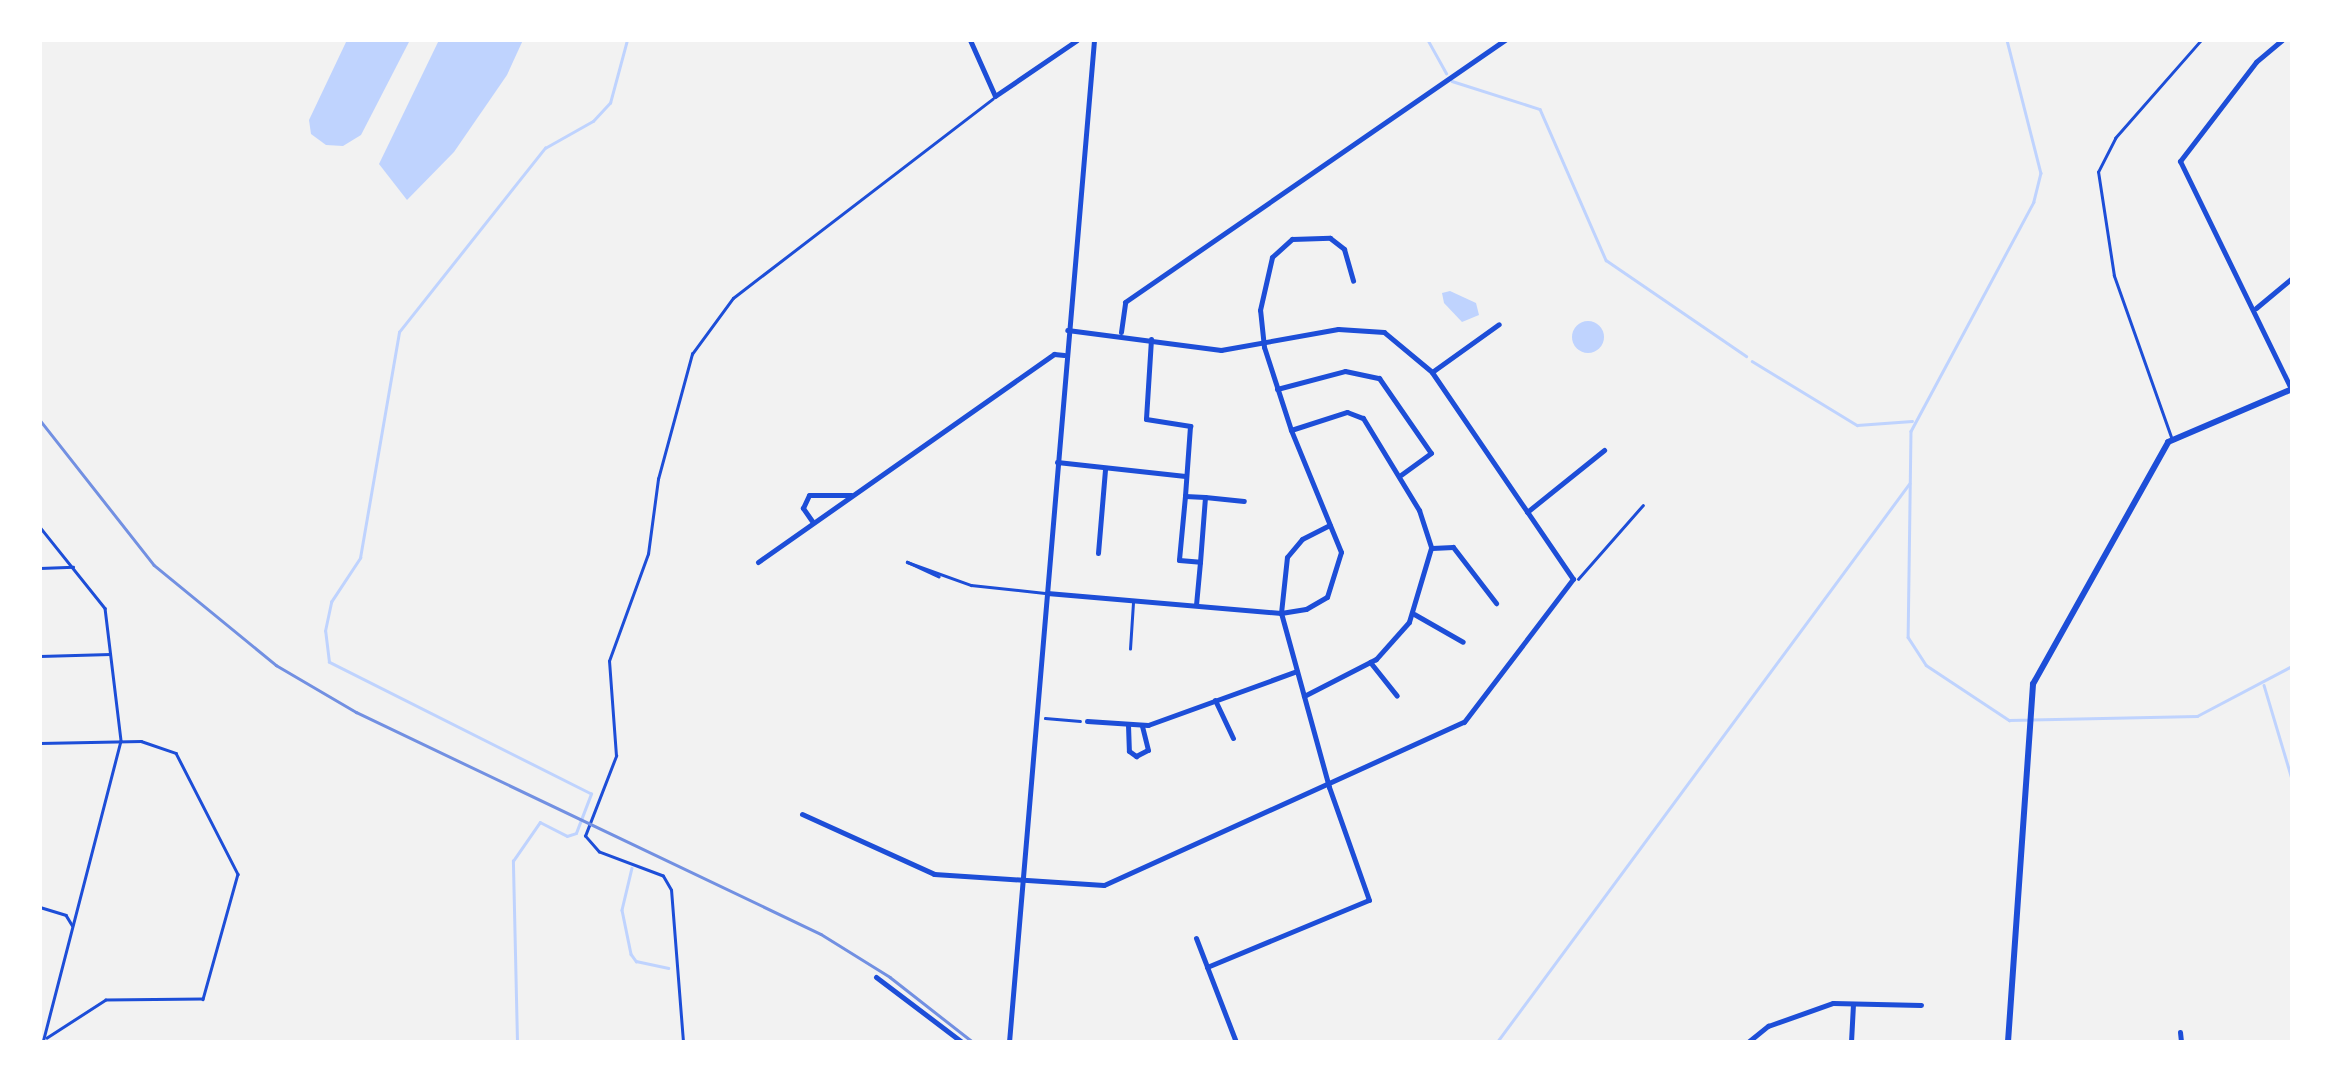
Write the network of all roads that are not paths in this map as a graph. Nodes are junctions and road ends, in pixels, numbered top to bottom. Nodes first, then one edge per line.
1 (970, 40) edge
2 (1078, 40) edge
3 (1094, 40) edge
4 (1505, 40) edge
5 (2200, 40) edge
6 (2282, 40) edge
7 (2292, 278) edge
8 (1353, 282) dead end
9 (2254, 308) junction
10 (1499, 324) dead end
11 (1068, 330) junction
12 (1121, 332) junction
13 (1151, 338) junction
14 (1264, 348) junction
15 (1065, 355) junction
16 (1432, 372) junction
17 (1278, 389) junction
18 (2292, 389) edge
19 (1291, 430) junction
20 (2172, 438) junction
21 (1604, 450) dead end
22 (1056, 462) junction
23 (1104, 469) junction
24 (1401, 475) junction
25 (1185, 476) junction
26 (850, 496) junction
27 (1185, 496) junction
28 (1205, 497) junction
29 (1244, 501) dead end
30 (1527, 512) junction
31 (812, 521) junction
32 (1330, 525) junction
33 (40, 527) edge
34 (1430, 548) junction
35 (1098, 553) dead end
36 (758, 562) dead end
37 (1200, 562) junction
38 (73, 567) junction
39 (40, 568) edge
40 (939, 577) junction
41 (1046, 593) junction
42 (1133, 600) junction
43 (1196, 604) junction
44 (1496, 604) dead end
45 (1281, 613) junction
46 (1414, 614) junction
47 (1462, 642) dead end
48 (1130, 649) dead end
49 (111, 654) junction
50 (40, 656) edge
51 (1370, 662) junction
52 (1297, 671) junction
53 (1304, 696) junction
54 (1397, 696) dead end
55 (1216, 700) junction
56 (1087, 721) road end
57 (1128, 725) junction
58 (1142, 726) junction
59 (1233, 738) dead end
60 (121, 741) junction
61 (40, 743) edge
62 (1329, 788) junction
63 (802, 814) dead end
64 (1024, 882) junction
65 (40, 907) edge
66 (74, 928) junction
67 (1196, 938) dead end
68 (1207, 968) junction
69 (876, 977) dead end
70 (1853, 1004) junction
71 (1921, 1005) dead end
72 (2180, 1032) dead end
73 (48, 1038) junction
74 (43, 1042) edge
75 (962, 1042) edge
76 (1010, 1042) edge
77 (1234, 1042) edge
78 (1748, 1042) edge
79 (1850, 1042) edge
80 (2008, 1042) edge
81 (2181, 1042) edge

1 - 2 street
3 - 11 street
4 - 12 street
5 - 20 lane
6 - 9 street
7 - 9 street
8 - 14 street
9 - 18 street
10 - 16 street
11 - 12 street
11 - 15 street
12 - 13 street
13 - 14 street
13 - 25 street
14 - 16 street
14 - 17 street
15 - 22 street
15 - 26 street
16 - 30 street
17 - 19 street
17 - 24 street
18 - 20 street
19 - 24 street
19 - 32 street
20 - 80 street
21 - 30 street
22 - 23 street
22 - 41 street
23 - 25 street
23 - 35 street
24 - 34 street
25 - 27 street
26 - 31 street
26 - 31 street
27 - 28 street
27 - 37 street
28 - 29 street
28 - 37 street
30 - 62 street
31 - 36 street
32 - 45 street
32 - 45 street
33 - 38 lane
34 - 44 street
34 - 46 street
37 - 43 street
38 - 39 lane
38 - 49 lane
40 - 40 lane
40 - 41 lane
41 - 42 street
41 - 64 street
42 - 43 street
42 - 48 lane
43 - 45 street
45 - 52 street
46 - 47 street
46 - 51 street
49 - 50 lane
49 - 60 lane
51 - 53 street
51 - 54 street
52 - 53 street
52 - 55 street
53 - 62 street
55 - 58 street
55 - 59 street
56 - 57 street
57 - 58 street
57 - 58 street
60 - 61 lane
60 - 66 lane
60 - 73 lane
62 - 64 street
62 - 68 street
63 - 64 street
64 - 76 street
65 - 66 lane
66 - 73 lane
67 - 68 street
68 - 77 street
69 - 75 street
70 - 71 street
70 - 78 street
70 - 79 street
72 - 81 street
73 - 74 lane

